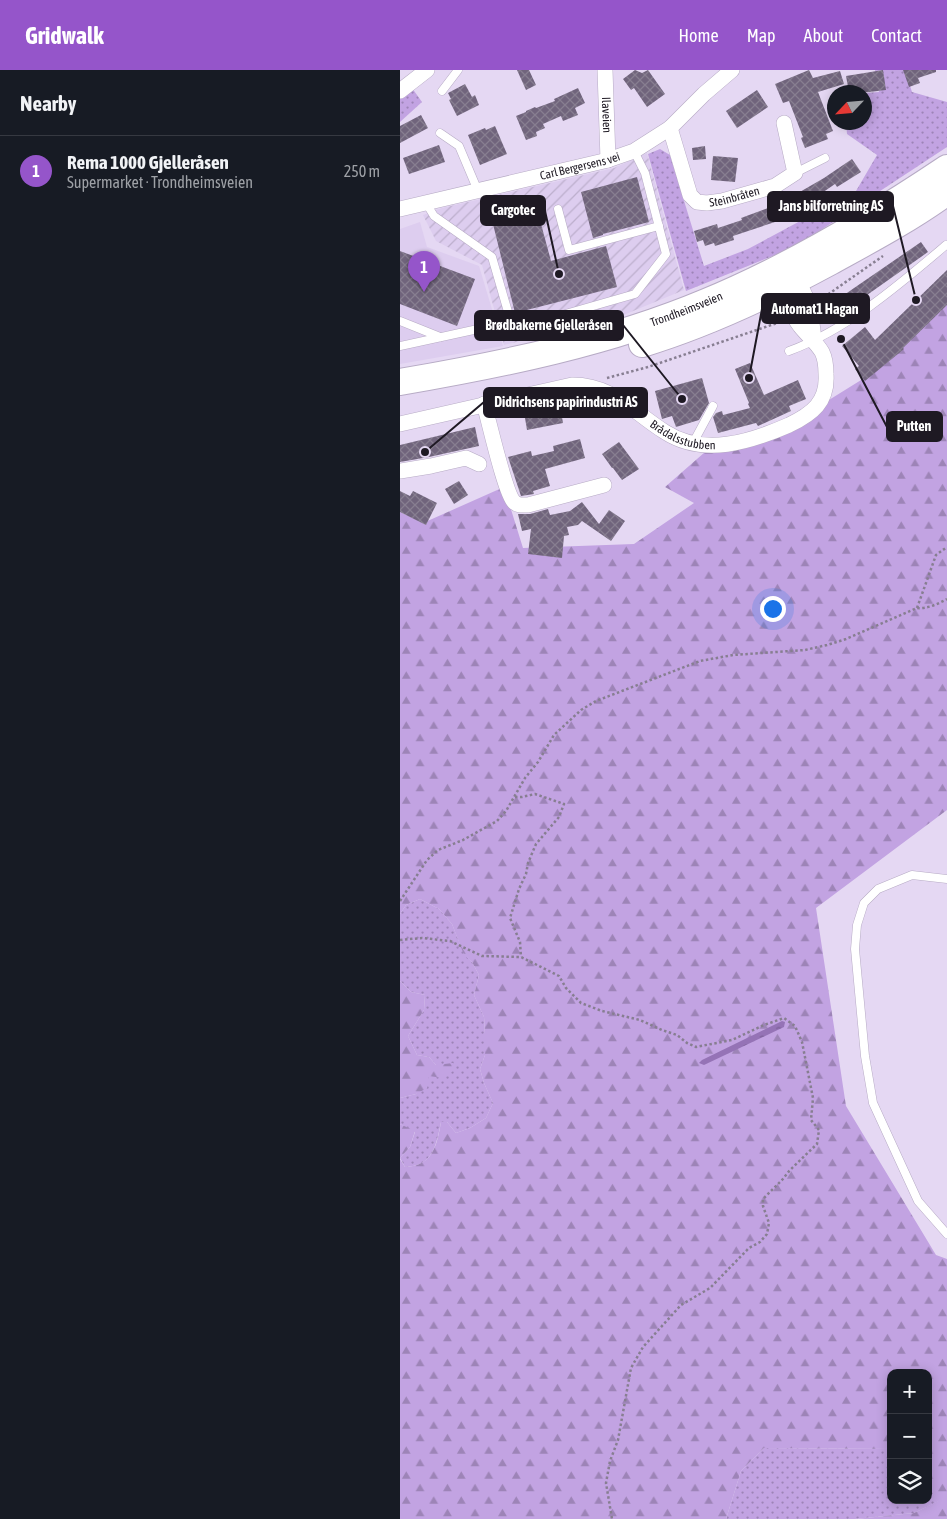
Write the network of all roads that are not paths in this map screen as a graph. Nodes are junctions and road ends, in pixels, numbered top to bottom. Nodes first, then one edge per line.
1 (426, 70) edge
2 (458, 70) edge
3 (605, 70) edge
4 (732, 70) edge
5 (400, 91) edge
6 (442, 91) dead end
7 (784, 124) dead end
8 (670, 128) junction
9 (440, 133) dead end
10 (634, 151) junction
11 (825, 158) dead end
12 (608, 160) junction
13 (947, 168) edge
14 (796, 173) junction
15 (478, 191) junction
16 (947, 192) edge
17 (426, 203) junction
18 (400, 208) edge
19 (558, 209) dead end
20 (659, 226) junction
21 (946, 245) edge
22 (787, 278) junction
23 (400, 321) edge
24 (478, 329) dead end
25 (442, 337) junction
26 (814, 341) junction
27 (400, 346) edge
28 (789, 351) dead end
29 (400, 382) edge
30 (400, 397) edge
31 (484, 404) junction
32 (713, 406) dead end
33 (400, 424) edge
34 (693, 443) junction
35 (479, 464) dead end
36 (400, 471) edge
37 (604, 485) dead end
38 (947, 879) edge
39 (947, 1234) edge

1 - 5 street
2 - 6 lane
3 - 12 street, Ilaveien
4 - 8 street, Carl Bergersens vei
7 - 14 street
8 - 10 street, Carl Bergersens vei
8 - 14 street, Steinbråten
9 - 15 lane
10 - 12 street, Carl Bergersens vei
10 - 20 lane
11 - 14 lane
12 - 15 street, Carl Bergersens vei
13 - 22 highway, Trondheimsveien
15 - 17 street, Carl Bergersens vei
16 - 22 highway, Trondheimsveien
17 - 18 street, Carl Bergersens vei
17 - 20 lane
19 - 20 lane
21 - 26 lane
22 - 26 street, Brådalsstubben
22 - 29 highway, Trondheimsveien
22 - 30 highway, Trondheimsveien
23 - 25 lane
24 - 25 lane
25 - 27 lane
26 - 28 lane
26 - 34 street, Brådalsstubben
31 - 33 street, Brådalsstubben
31 - 34 street, Brådalsstubben
31 - 37 street
32 - 34 lane
35 - 36 street
38 - 39 lane

